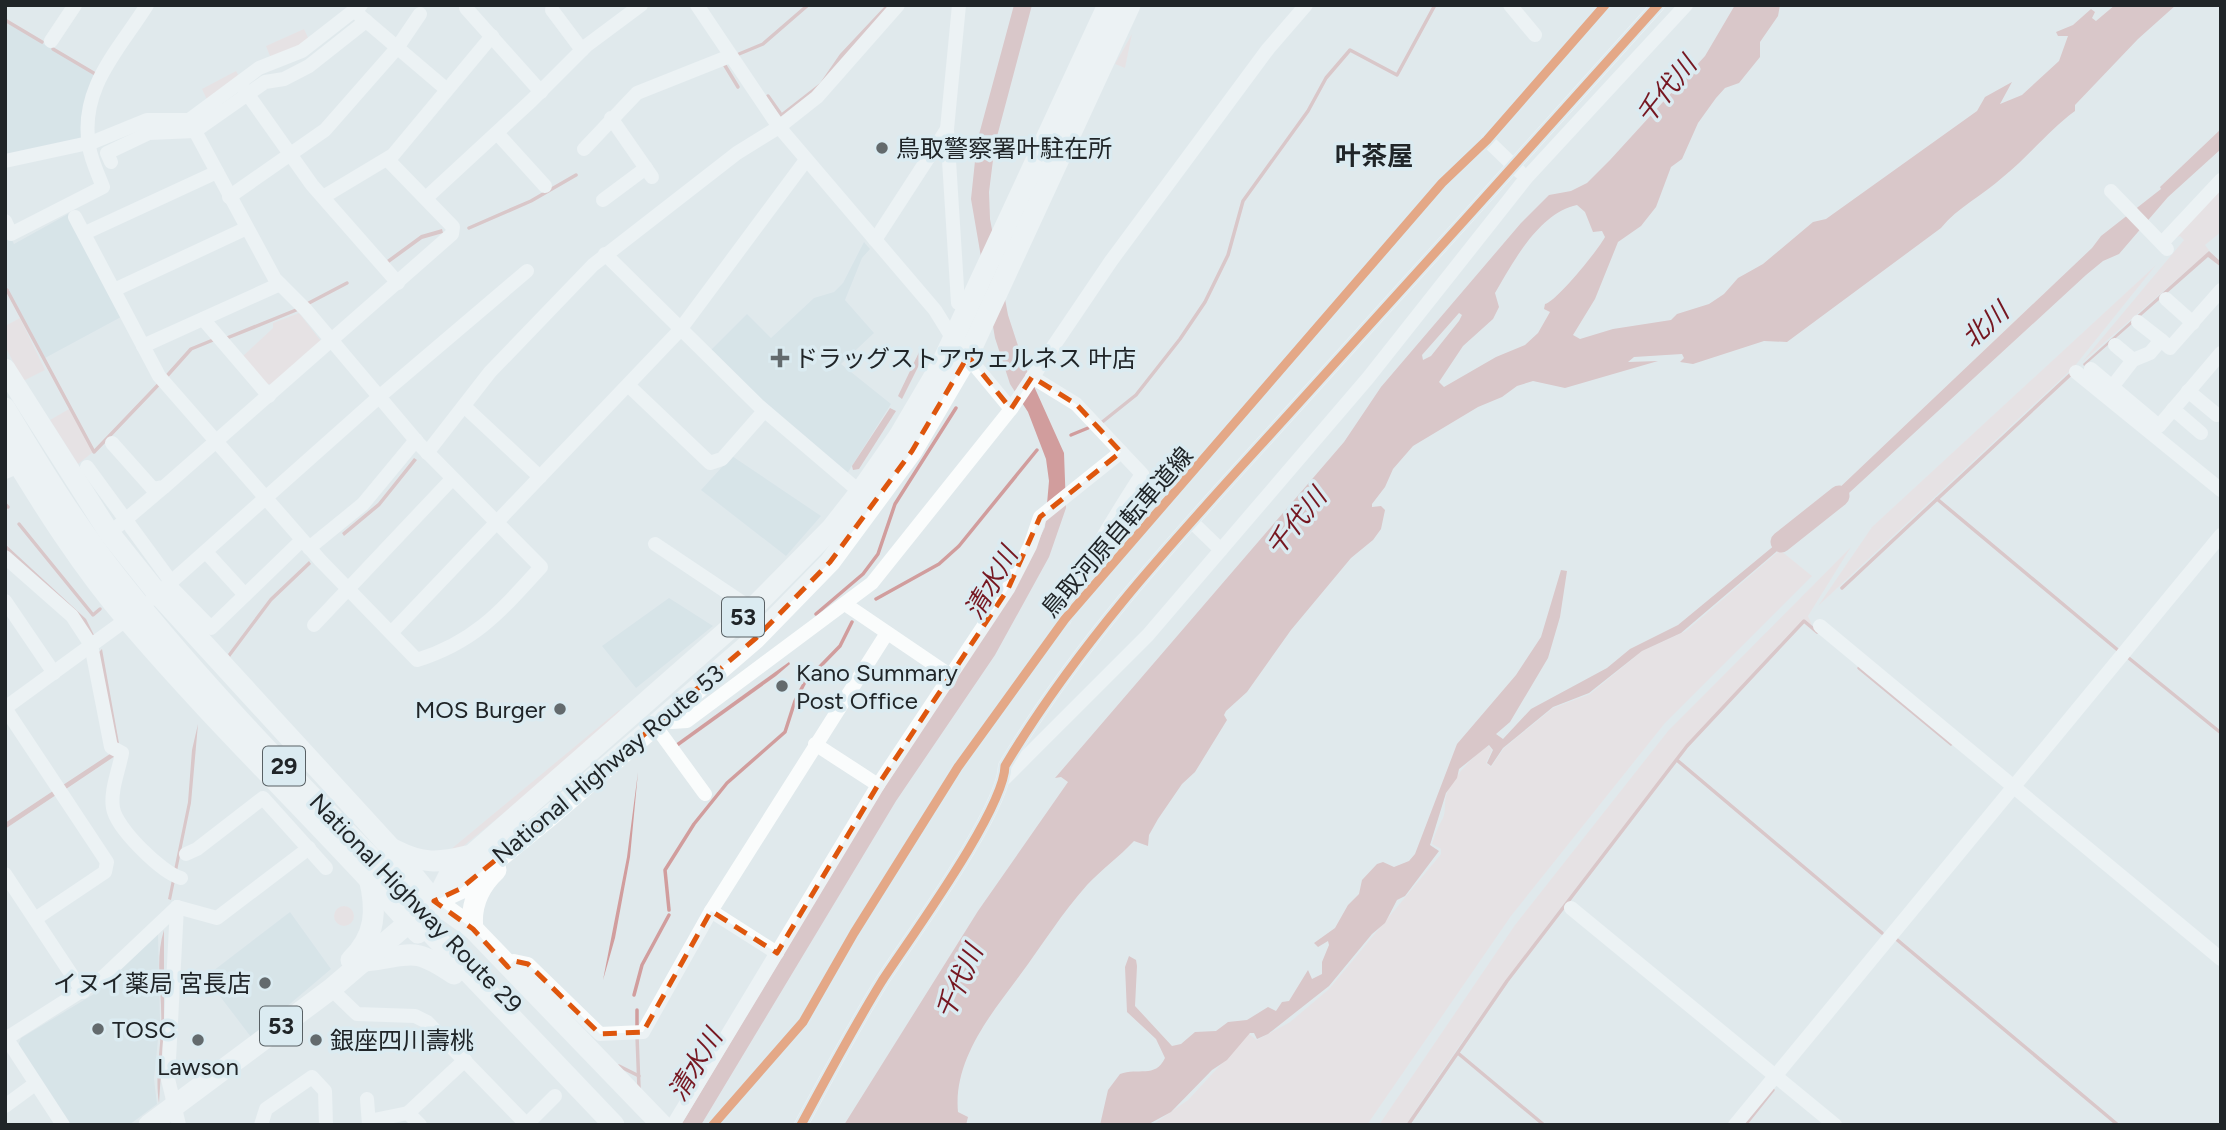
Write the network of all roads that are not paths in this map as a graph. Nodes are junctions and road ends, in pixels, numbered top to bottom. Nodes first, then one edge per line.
1 (75, 5) edge
2 (147, 5) edge
3 (641, 5) edge
4 (697, 5) edge
5 (898, 5) edge
6 (958, 5) edge
7 (1108, 5) edge
8 (1130, 5) edge
9 (1306, 5) edge
10 (1510, 5) edge
11 (1658, 5) edge
12 (1686, 5) edge
13 (358, 8) edge
14 (466, 8) dead end
15 (552, 10) dead end
16 (420, 14) dead end
17 (366, 21) junction
18 (1535, 34) dead end
19 (492, 36) junction
20 (51, 41) dead end
21 (397, 48) junction
22 (582, 50) junction
23 (730, 56) junction
24 (239, 82) junction
25 (446, 89) junction
26 (541, 92) junction
27 (248, 96) junction
28 (611, 118) junction
29 (192, 125) junction
30 (779, 127) junction
31 (947, 129) junction
32 (497, 133) junction
33 (1487, 140) dead end
34 (88, 142) junction
35 (584, 149) dead end
36 (289, 154) junction
37 (387, 159) junction
38 (806, 160) junction
39 (5, 161) edge
40 (111, 162) dead end
41 (1514, 166) junction
42 (217, 173) junction
43 (1527, 177) junction
44 (2221, 180) edge
45 (545, 186) dead end
46 (2111, 191) dead end
47 (229, 197) junction
48 (323, 197) junction
49 (426, 198) junction
50 (603, 200) dead end
51 (75, 217) dead end
52 (5, 221) edge
53 (247, 228) junction
54 (85, 233) junction
55 (875, 240) junction
56 (605, 254) junction
57 (527, 271) dead end
58 (993, 275) junction
59 (398, 283) junction
60 (280, 284) junction
61 (114, 290) junction
62 (2221, 290) edge
63 (2166, 299) dead end
64 (958, 303) dead end
65 (203, 319) junction
66 (2138, 322) dead end
67 (2193, 323) junction
68 (679, 331) junction
69 (953, 339) junction
70 (2161, 340) junction
71 (332, 341) junction
72 (2115, 345) dead end
73 (143, 346) junction
74 (2221, 353) edge
75 (968, 356) junction
76 (2133, 360) junction
77 (2208, 368) junction
78 (5, 369) edge
79 (1032, 377) junction
80 (2221, 378) edge
81 (629, 386) junction
82 (2112, 387) junction
83 (2188, 391) junction
84 (269, 396) junction
85 (380, 396) junction
86 (464, 405) junction
87 (5, 408) edge
88 (1011, 409) junction
89 (2173, 409) junction
90 (764, 411) junction
91 (2217, 415) dead end
92 (2201, 433) dead end
93 (416, 440) junction
94 (5, 442) edge
95 (112, 443) dead end
96 (216, 443) junction
97 (1121, 452) junction
98 (427, 453) junction
99 (87, 467) dead end
100 (12, 469) edge
101 (540, 477) junction
102 (452, 479) junction
103 (164, 487) junction
104 (2221, 490) edge
105 (859, 492) junction
106 (267, 499) junction
107 (495, 523) junction
108 (1192, 523) junction
109 (109, 533) junction
110 (2221, 535) edge
111 (306, 544) junction
112 (656, 544) dead end
113 (1222, 550) junction
114 (206, 552) junction
115 (5, 557) edge
116 (166, 587) junction
117 (348, 589) junction
118 (245, 595) junction
119 (5, 601) edge
120 (845, 604) junction
121 (752, 609) junction
122 (127, 619) junction
123 (1065, 619) dead end
124 (314, 625) dead end
125 (1820, 626) dead end
126 (391, 632) junction
127 (887, 632) junction
128 (91, 645) junction
129 (54, 673) junction
130 (951, 676) junction
131 (5, 708) edge
132 (659, 721) junction
133 (815, 744) junction
134 (1005, 778) junction
135 (878, 785) junction
136 (2013, 785) junction
137 (705, 794) dead end
138 (552, 814) junction
139 (390, 847) junction
140 (309, 849) junction
141 (186, 854) dead end
142 (472, 855) junction
143 (326, 868) dead end
144 (5, 874) edge
145 (181, 878) dead end
146 (369, 878) junction
147 (434, 901) junction
148 (177, 907) junction
149 (1571, 908) dead end
150 (711, 911) junction
151 (35, 919) junction
152 (408, 923) junction
153 (473, 929) junction
154 (777, 953) junction
155 (2221, 959) edge
156 (365, 961) junction
157 (508, 967) junction
158 (454, 974) junction
159 (331, 989) junction
160 (83, 992) junction
161 (286, 1022) junction
162 (6, 1037) edge
163 (465, 1060) junction
164 (1776, 1075) junction
165 (35, 1084) junction
166 (560, 1093) junction
167 (367, 1099) dead end
168 (5, 1105) edge
169 (408, 1113) junction
170 (177, 1116) edge
171 (369, 1123) edge
172 (526, 1124) edge
173 (63, 1125) edge
174 (149, 1125) edge
175 (261, 1125) edge
176 (326, 1125) edge
177 (420, 1125) edge
178 (600, 1125) edge
179 (614, 1125) edge
180 (631, 1125) edge
181 (662, 1125) edge
182 (673, 1125) edge
183 (801, 1125) edge
184 (1735, 1125) edge
185 (1835, 1125) edge

1 - 20 street
2 - 34 street
3 - 22 street
4 - 23 street
5 - 30 street
6 - 31 street
7 - 58 highway, National Highway Route 53 / 53
8 - 58 highway, National Highway Route 53 / 53
9 - 79 street
10 - 18 street
11 - 41 street
12 - 43 street
13 - 17 street
13 - 24 street
14 - 19 street
15 - 22 street
16 - 21 street
17 - 21 street
17 - 27 street
19 - 25 street
19 - 26 street
21 - 25 street
21 - 36 street
22 - 26 street
23 - 28 street
23 - 30 street
24 - 27 street
24 - 29 street
25 - 37 street
26 - 32 street
27 - 29 street
27 - 36 street
28 - 35 street
28 - 50 street
29 - 34 street
29 - 40 street
29 - 42 street
30 - 38 street
30 - 56 street
31 - 55 street
31 - 64 street
32 - 45 street
32 - 49 street
33 - 41 street
34 - 39 street
34 - 52 street
36 - 47 street
36 - 48 street
37 - 48 street
37 - 49 street
38 - 55 street
38 - 68 street
41 - 43 street
41 - 108 street
42 - 47 street
42 - 54 street
43 - 113 street
44 - 46 street
47 - 53 street
48 - 59 street
49 - 59 street
51 - 54 street
53 - 60 street
53 - 61 street
54 - 61 street
55 - 69 street
56 - 68 street
56 - 86 street
57 - 85 street
58 - 69 highway, National Highway Route 53 / 53
58 - 75 highway, National Highway Route 53 / 53
59 - 71 street
60 - 65 street
60 - 71 street
61 - 73 street
62 - 67 street
63 - 67 street
65 - 73 street
65 - 84 street
66 - 70 street
67 - 70 street
68 - 81 street
68 - 90 street
69 - 75 street
69 - 105 highway, National Highway Route 53 / 53
70 - 76 street
71 - 84 street
71 - 85 street
72 - 76 street
73 - 96 street
74 - 77 street
75 - 88 street
75 - 132 highway, National Highway Route 53 / 53
76 - 82 street
77 - 80 street
77 - 83 street
78 - 109 highway
79 - 88 street
79 - 97 street
81 - 90 street
81 - 101 street
82 - 89 street
82 - 104 street
83 - 89 street
83 - 91 street
84 - 96 street
85 - 93 street
85 - 106 street
86 - 98 street
86 - 101 street
87 - 109 highway, National Highway Route 29 / 29
88 - 120 street
89 - 92 street
90 - 105 street
93 - 98 street
93 - 111 street
94 - 100 highway
95 - 103 street
96 - 103 street
96 - 106 street
97 - 123 street
97 - 130 street
98 - 102 street
99 - 109 street
100 - 122 highway
101 - 107 street
102 - 107 street
102 - 117 street
103 - 109 street
105 - 121 highway, National Highway Route 53 / 53
106 - 111 street
106 - 114 street
107 - 126 street
107 - 126 street
108 - 113 street
108 - 134 street
109 - 116 highway
109 - 180 highway, National Highway Route 29 / 29
110 - 136 street
111 - 117 street
111 - 118 street
112 - 121 street
113 - 134 street
114 - 116 street
114 - 118 street
115 - 128 street
116 - 118 street
116 - 122 street
116 - 139 highway
117 - 124 street
117 - 126 street
119 - 129 street
120 - 127 street
120 - 132 street
121 - 142 highway, National Highway Route 53 / 53
122 - 128 street
122 - 146 highway
125 - 136 street
127 - 130 street
127 - 133 street
128 - 129 street
128 - 145 street
129 - 131 street
130 - 135 street
131 - 151 street
132 - 137 street
132 - 138 highway, National Highway Route 53 / 53
133 - 135 street
133 - 150 street
134 - 183 street
135 - 154 street
136 - 155 street
136 - 164 street
138 - 147 highway, National Highway Route 53 / 53
138 - 153 highway
139 - 142 highway
139 - 147 highway
140 - 141 street
140 - 143 street
140 - 148 street
142 - 147 highway, National Highway Route 53 / 53
144 - 151 street
146 - 152 highway
146 - 161 highway
147 - 152 highway, National Highway Route 53 / 53
147 - 153 highway
147 - 179 highway
148 - 160 street
148 - 170 street
149 - 164 street
150 - 154 street
150 - 157 street
151 - 160 street
152 - 156 highway, National Highway Route 53 / 53
152 - 158 highway
153 - 157 highway
154 - 182 street
156 - 158 highway
156 - 159 highway, National Highway Route 53 / 53
157 - 181 highway
158 - 166 highway
159 - 161 highway, National Highway Route 53 / 53
159 - 163 street
160 - 162 street
161 - 170 highway, National Highway Route 53 / 53
162 - 165 street
163 - 169 street
163 - 172 street
164 - 184 street
164 - 185 street
165 - 168 street
165 - 173 street
166 - 172 street
166 - 178 highway
167 - 171 street
169 - 171 street
169 - 177 street
170 - 174 highway, National Highway Route 53 / 53
175 - 176 street

